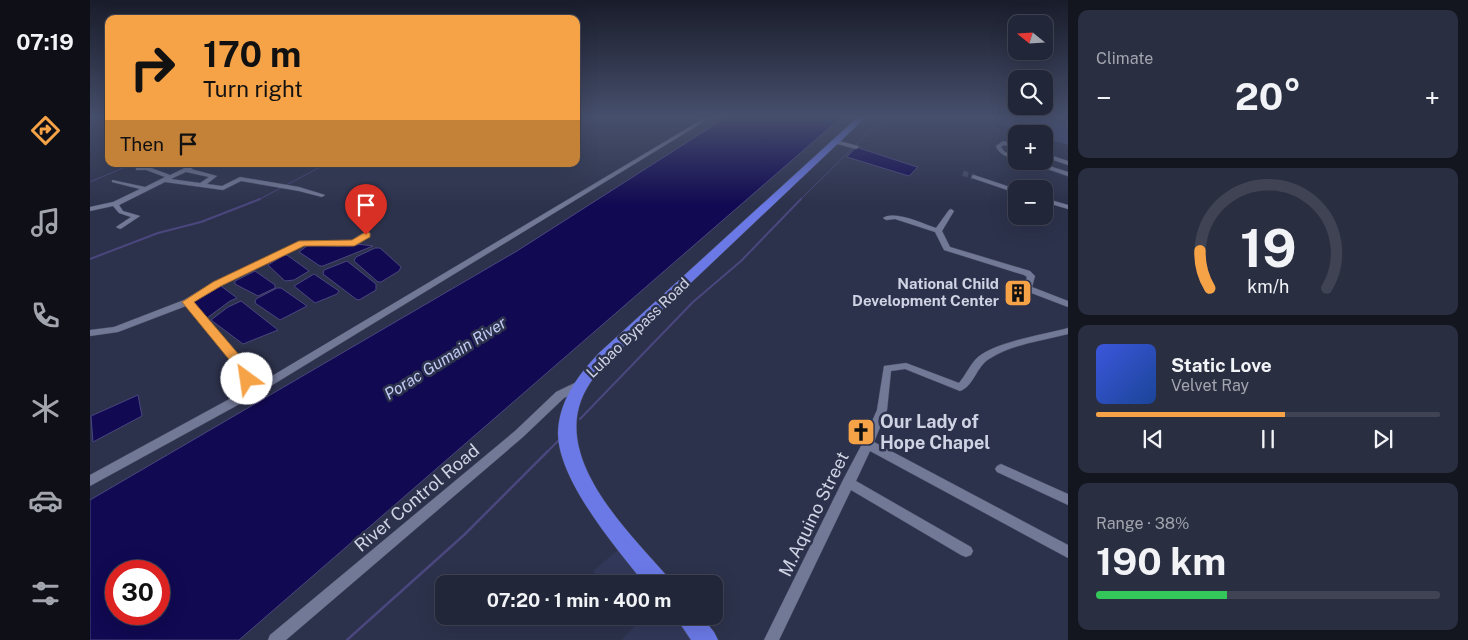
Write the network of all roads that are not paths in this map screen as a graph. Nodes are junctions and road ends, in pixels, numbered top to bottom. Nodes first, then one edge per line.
1 (661, 146) edge
2 (847, 146) edge
3 (999, 146) edge
4 (1008, 155) edge
5 (1053, 158) edge
6 (1068, 163) edge
7 (191, 167) edge
8 (138, 169) dead end
9 (1053, 169) edge
10 (185, 170) junction
11 (1068, 174) edge
12 (171, 176) junction
13 (974, 177) tunnel mouth
14 (164, 180) junction
15 (114, 182) dead end
16 (201, 185) junction
17 (1008, 188) edge
18 (146, 189) junction
19 (322, 196) dead end
20 (1053, 202) edge
21 (115, 204) junction
22 (1068, 206) edge
23 (90, 209) edge
24 (951, 211) dead end
25 (886, 218) dead end
26 (120, 227) dead end
27 (938, 230) junction
28 (366, 235) dead end
29 (187, 302) junction
30 (1068, 304) edge
31 (1068, 331) edge
32 (90, 333) edge
33 (581, 384) junction
34 (252, 392) junction
35 (868, 444) junction
36 (1002, 469) dead end
37 (90, 481) edge
38 (848, 482) junction
39 (1068, 500) edge
40 (966, 551) dead end
41 (1068, 552) edge
42 (652, 575) edge
43 (694, 625) edge
44 (275, 640) edge
45 (706, 640) edge
46 (770, 640) edge

1 - 34 street
2 - 33 highway, Lubao Bypass Road
3 - 4 street
5 - 6 street
7 - 10 street
8 - 12 street
9 - 11 street
10 - 12 street
10 - 16 street
12 - 14 street
13 - 17 street
14 - 16 street
14 - 18 street
15 - 18 street
16 - 19 street
18 - 21 street
20 - 22 street
21 - 23 street
21 - 26 street
24 - 27 street
25 - 27 street
27 - 30 street
28 - 29 street
29 - 32 street
29 - 34 street
31 - 35 street, M.Aquino Street
33 - 42 highway, Lubao Bypass Road
33 - 44 street, River Control Road
34 - 37 street
35 - 38 street, M.Aquino Street
35 - 41 street
36 - 39 street
38 - 40 street
38 - 46 street, M.Aquino Street
43 - 45 highway

